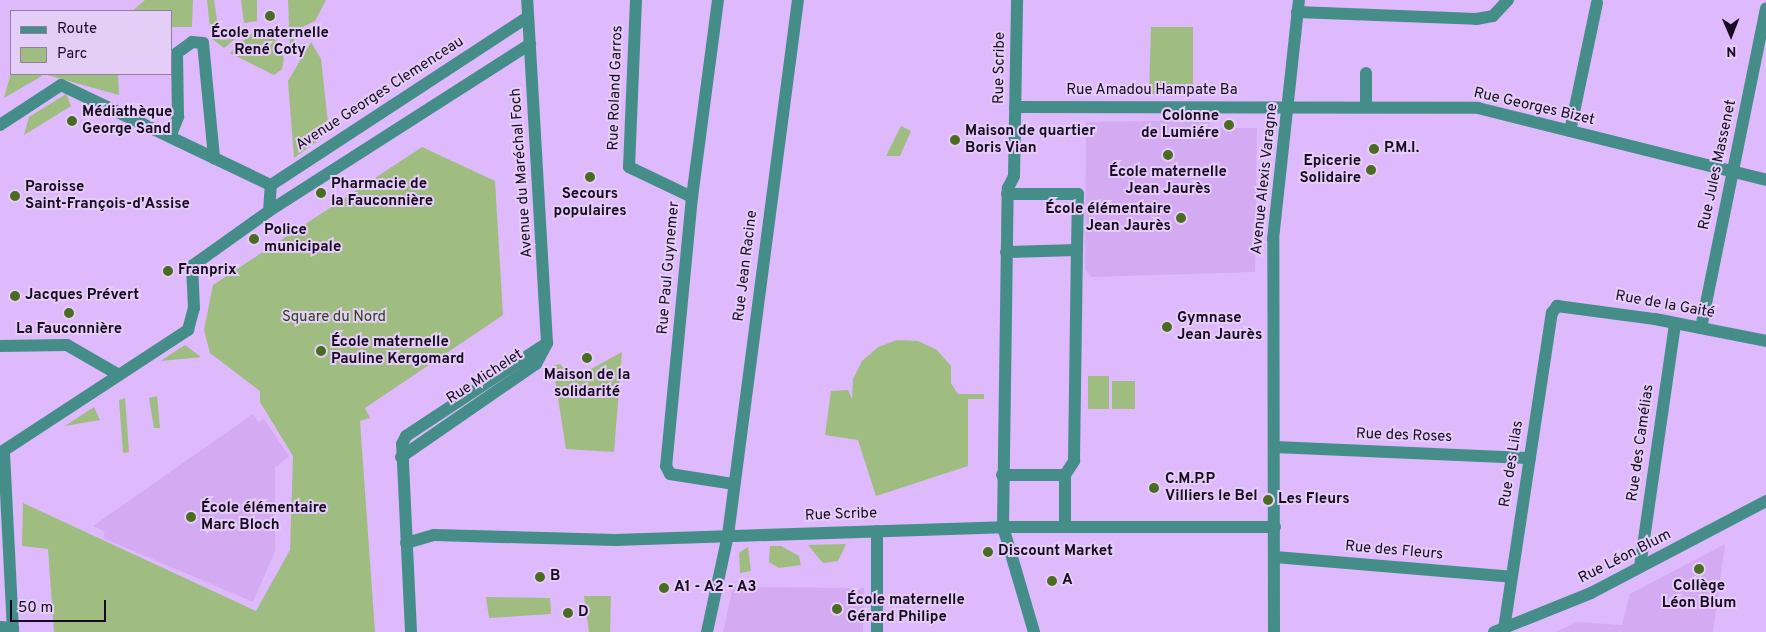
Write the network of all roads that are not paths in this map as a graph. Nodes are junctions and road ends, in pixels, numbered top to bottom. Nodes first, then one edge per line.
1 (527, 0) edge
2 (636, 0) edge
3 (718, 0) edge
4 (798, 0) edge
5 (1017, 0) edge
6 (1508, 0) edge
7 (1598, 1) edge
8 (1298, 6) edge
9 (1766, 9) edge
10 (528, 17) junction
11 (1765, 23) edge
12 (530, 44) junction
13 (1366, 73) dead end
14 (1289, 104) junction
15 (1366, 105) junction
16 (1015, 107) junction
17 (0, 125) edge
18 (1570, 131) junction
19 (170, 137) junction
20 (214, 158) junction
21 (1733, 172) junction
22 (1766, 180) edge
23 (271, 185) junction
24 (1008, 194) junction
25 (692, 197) junction
26 (270, 211) junction
27 (1077, 250) junction
28 (1006, 252) junction
29 (1557, 306) joint
30 (1676, 323) junction
31 (1701, 328) junction
32 (1766, 342) edge
33 (547, 344) joint
34 (0, 346) edge
35 (119, 375) junction
36 (1276, 447) junction
37 (2, 453) edge
38 (1530, 458) junction
39 (1002, 475) junction
40 (1065, 475) junction
41 (734, 484) junction
42 (1766, 502) edge
43 (1003, 527) junction
44 (1065, 527) junction
45 (1275, 527) junction
46 (877, 531) junction
47 (728, 535) junction
48 (406, 543) junction
49 (1275, 558) junction
50 (1640, 567) junction
51 (1511, 577) junction
52 (9, 629) edge
53 (1499, 630) edge
54 (411, 632) edge
55 (706, 632) edge
56 (876, 632) edge
57 (1034, 632) edge
58 (1274, 632) edge

1 - 10 street, Avenue du Maréchal Foch
2 - 25 street, Rue Roland Garros
3 - 25 street, Rue Paul Guynemer
4 - 41 street, Rue Jean Racine
5 - 16 street, Rue Scribe
6 - 8 street
7 - 18 street
8 - 14 street, Avenue Alexis Varagne
9 - 11 street, Rue Jules Massenet
10 - 12 street, Avenue du Maréchal Foch
10 - 23 street, Avenue Georges Clemenceau
11 - 21 street, Rue Jules Massenet
12 - 26 street
12 - 33 street, Avenue du Maréchal Foch
13 - 15 street
14 - 15 street, Rue Georges Bizet
14 - 16 street, Rue Amadou Hampate Ba
14 - 36 street, Avenue Alexis Varagne
15 - 18 street, Rue Georges Bizet
16 - 24 street, Rue Scribe
17 - 19 street
18 - 21 street, Rue Georges Bizet
19 - 20 street
19 - 20 street
20 - 23 street
21 - 22 street, Rue Georges Bizet
21 - 31 street, Rue Jules Massenet
23 - 26 street
24 - 27 street
24 - 28 street, Rue Scribe
25 - 41 street, Rue Paul Guynemer
26 - 35 street
27 - 28 street
27 - 40 street
28 - 39 street, Rue Scribe
29 - 30 street, Rue de la Gaité
29 - 38 street, Rue des Lilas
30 - 31 street, Rue de la Gaité
30 - 50 street, Rue des Camélias
31 - 32 street, Rue de la Gaité
33 - 48 street, Rue Michelet
34 - 35 street
35 - 37 street
36 - 38 street, Rue des Roses
36 - 45 street, Avenue Alexis Varagne
37 - 52 street
38 - 51 street, Rue des Lilas
39 - 40 street
39 - 43 street, Rue Scribe
40 - 44 street
41 - 47 street, Rue Jean Racine
42 - 50 street, Rue Léon Blum
43 - 44 street
43 - 46 street, Rue Scribe
43 - 57 street
44 - 45 street
45 - 49 street, Avenue Alexis Varagne
46 - 47 street, Rue Scribe
46 - 56 street
47 - 48 street, Rue Scribe
47 - 55 street, Rue Jean Racine
48 - 54 street, Rue Michelet
49 - 51 street, Rue des Fleurs
49 - 58 street, Avenue Alexis Varagne
50 - 53 street, Rue Léon Blum
51 - 53 street, Rue des Lilas

